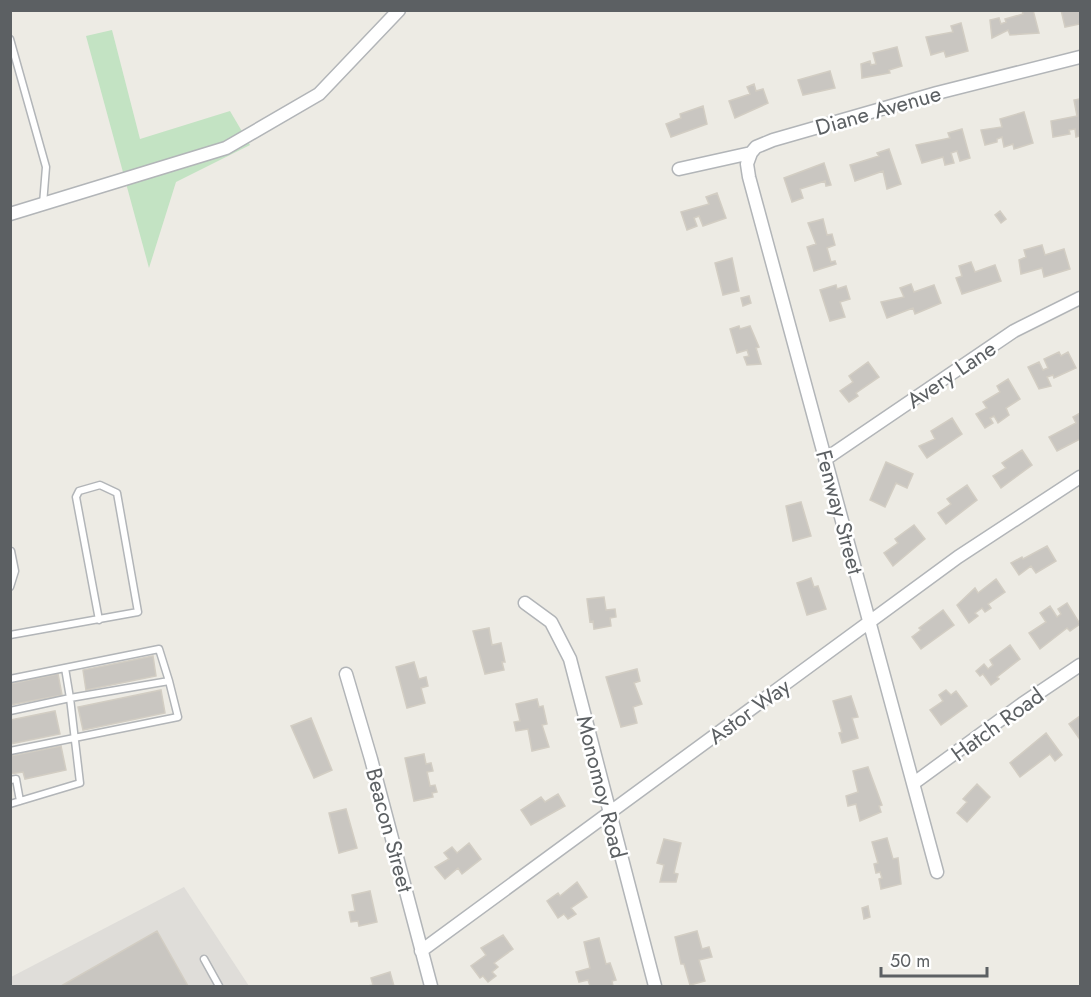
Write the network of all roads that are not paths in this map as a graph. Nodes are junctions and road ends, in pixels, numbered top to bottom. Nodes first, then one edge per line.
1 (399, 10) edge
2 (10, 39) edge
3 (1080, 57) edge
4 (752, 153) junction
5 (679, 169) dead end
6 (43, 204) junction
7 (10, 214) edge
8 (1080, 298) edge
9 (827, 458) junction
10 (1080, 477) edge
11 (11, 551) edge
12 (10, 587) edge
13 (525, 603) dead end
14 (99, 620) junction
15 (869, 622) junction
16 (10, 635) edge
17 (1080, 665) edge
18 (65, 668) junction
19 (346, 674) dead end
20 (10, 679) edge
21 (170, 681) junction
22 (70, 698) junction
23 (10, 711) edge
24 (75, 738) junction
25 (10, 751) edge
26 (10, 780) edge
27 (914, 783) junction
28 (20, 801) junction
29 (10, 804) edge
30 (608, 812) junction
31 (937, 872) dead end
32 (421, 951) junction
33 (204, 959) dead end
34 (219, 987) edge
35 (431, 987) edge
36 (655, 987) edge

1 - 6 street
2 - 6 lane
3 - 4 street, Diane Avenue
4 - 5 street, Diane Avenue
4 - 9 street, Fenway Street
6 - 7 street
8 - 9 street, Avery Lane
9 - 15 street, Fenway Street
10 - 15 street, Astor Way
11 - 12 lane
13 - 30 street, Monomoy Road
14 - 14 lane
14 - 16 lane
15 - 27 street, Fenway Street
15 - 30 street, Astor Way
17 - 27 street, Hatch Road
18 - 20 lane
18 - 21 lane
18 - 22 lane
19 - 32 street, Beacon Street
21 - 22 lane
21 - 24 lane
22 - 23 lane
22 - 24 lane
24 - 25 lane
24 - 28 lane
26 - 28 lane
27 - 31 street, Fenway Street
28 - 29 lane
30 - 32 street, Astor Way
30 - 36 street, Monomoy Road
32 - 35 street, Beacon Street
33 - 34 lane

